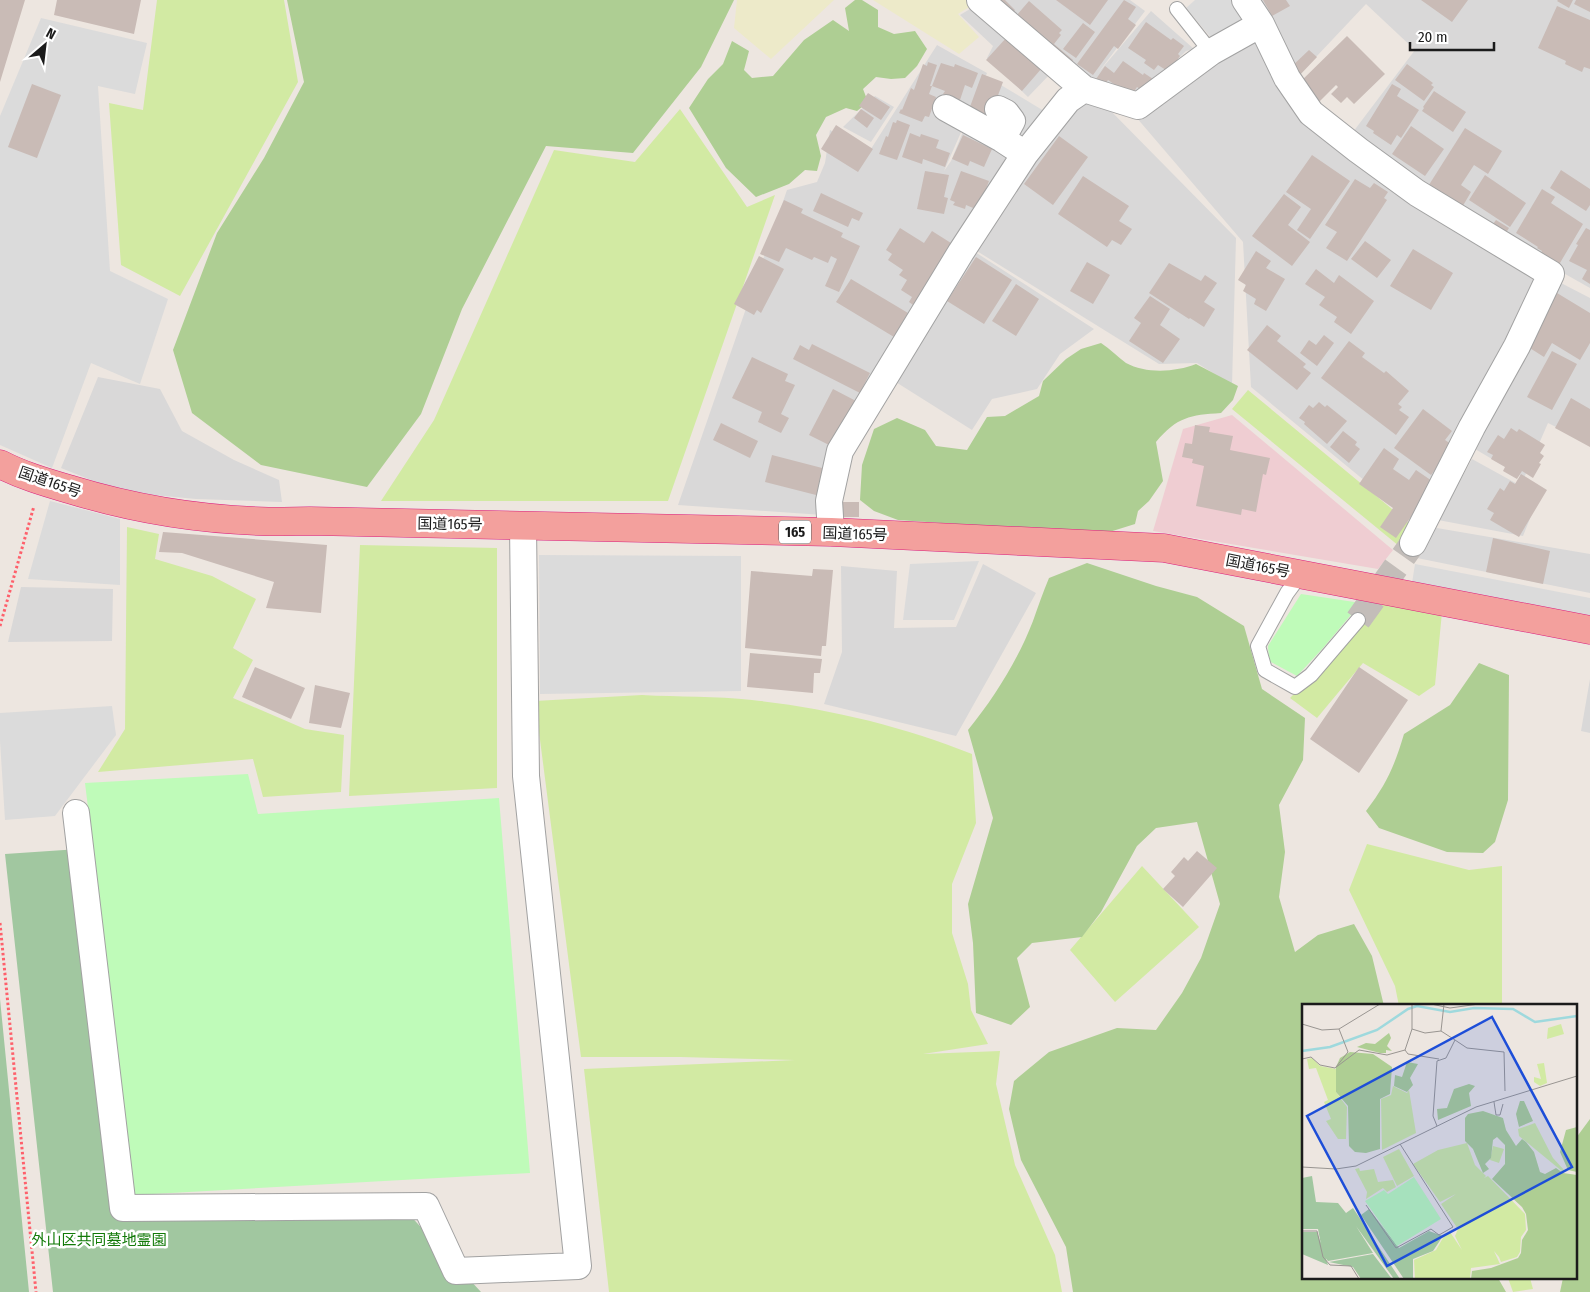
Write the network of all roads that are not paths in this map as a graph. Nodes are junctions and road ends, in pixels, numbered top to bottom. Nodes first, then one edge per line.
1 (980, 0) edge
2 (1246, 0) edge
3 (1177, 9) dead end
4 (1261, 24) junction
5 (1211, 52) junction
6 (1084, 89) junction
7 (946, 108) dead end
8 (998, 109) dead end
9 (1002, 139) junction
10 (1025, 154) junction
11 (0, 464) edge
12 (523, 526) junction
13 (831, 532) junction
14 (1413, 543) tunnel mouth
15 (1301, 574) junction
16 (1358, 620) tunnel mouth
17 (1590, 630) edge
18 (76, 813) dead end

1 - 6 street
2 - 4 street
3 - 5 lane
4 - 5 street
4 - 14 street
5 - 6 street
6 - 10 street
7 - 9 street
8 - 9 street
9 - 10 street
10 - 13 street
11 - 12 highway, 国道165号 / 165
12 - 13 highway, 国道165号 / 165
12 - 18 street
13 - 15 highway, 国道165号 / 165
15 - 16 lane
15 - 17 highway, 国道165号 / 165

